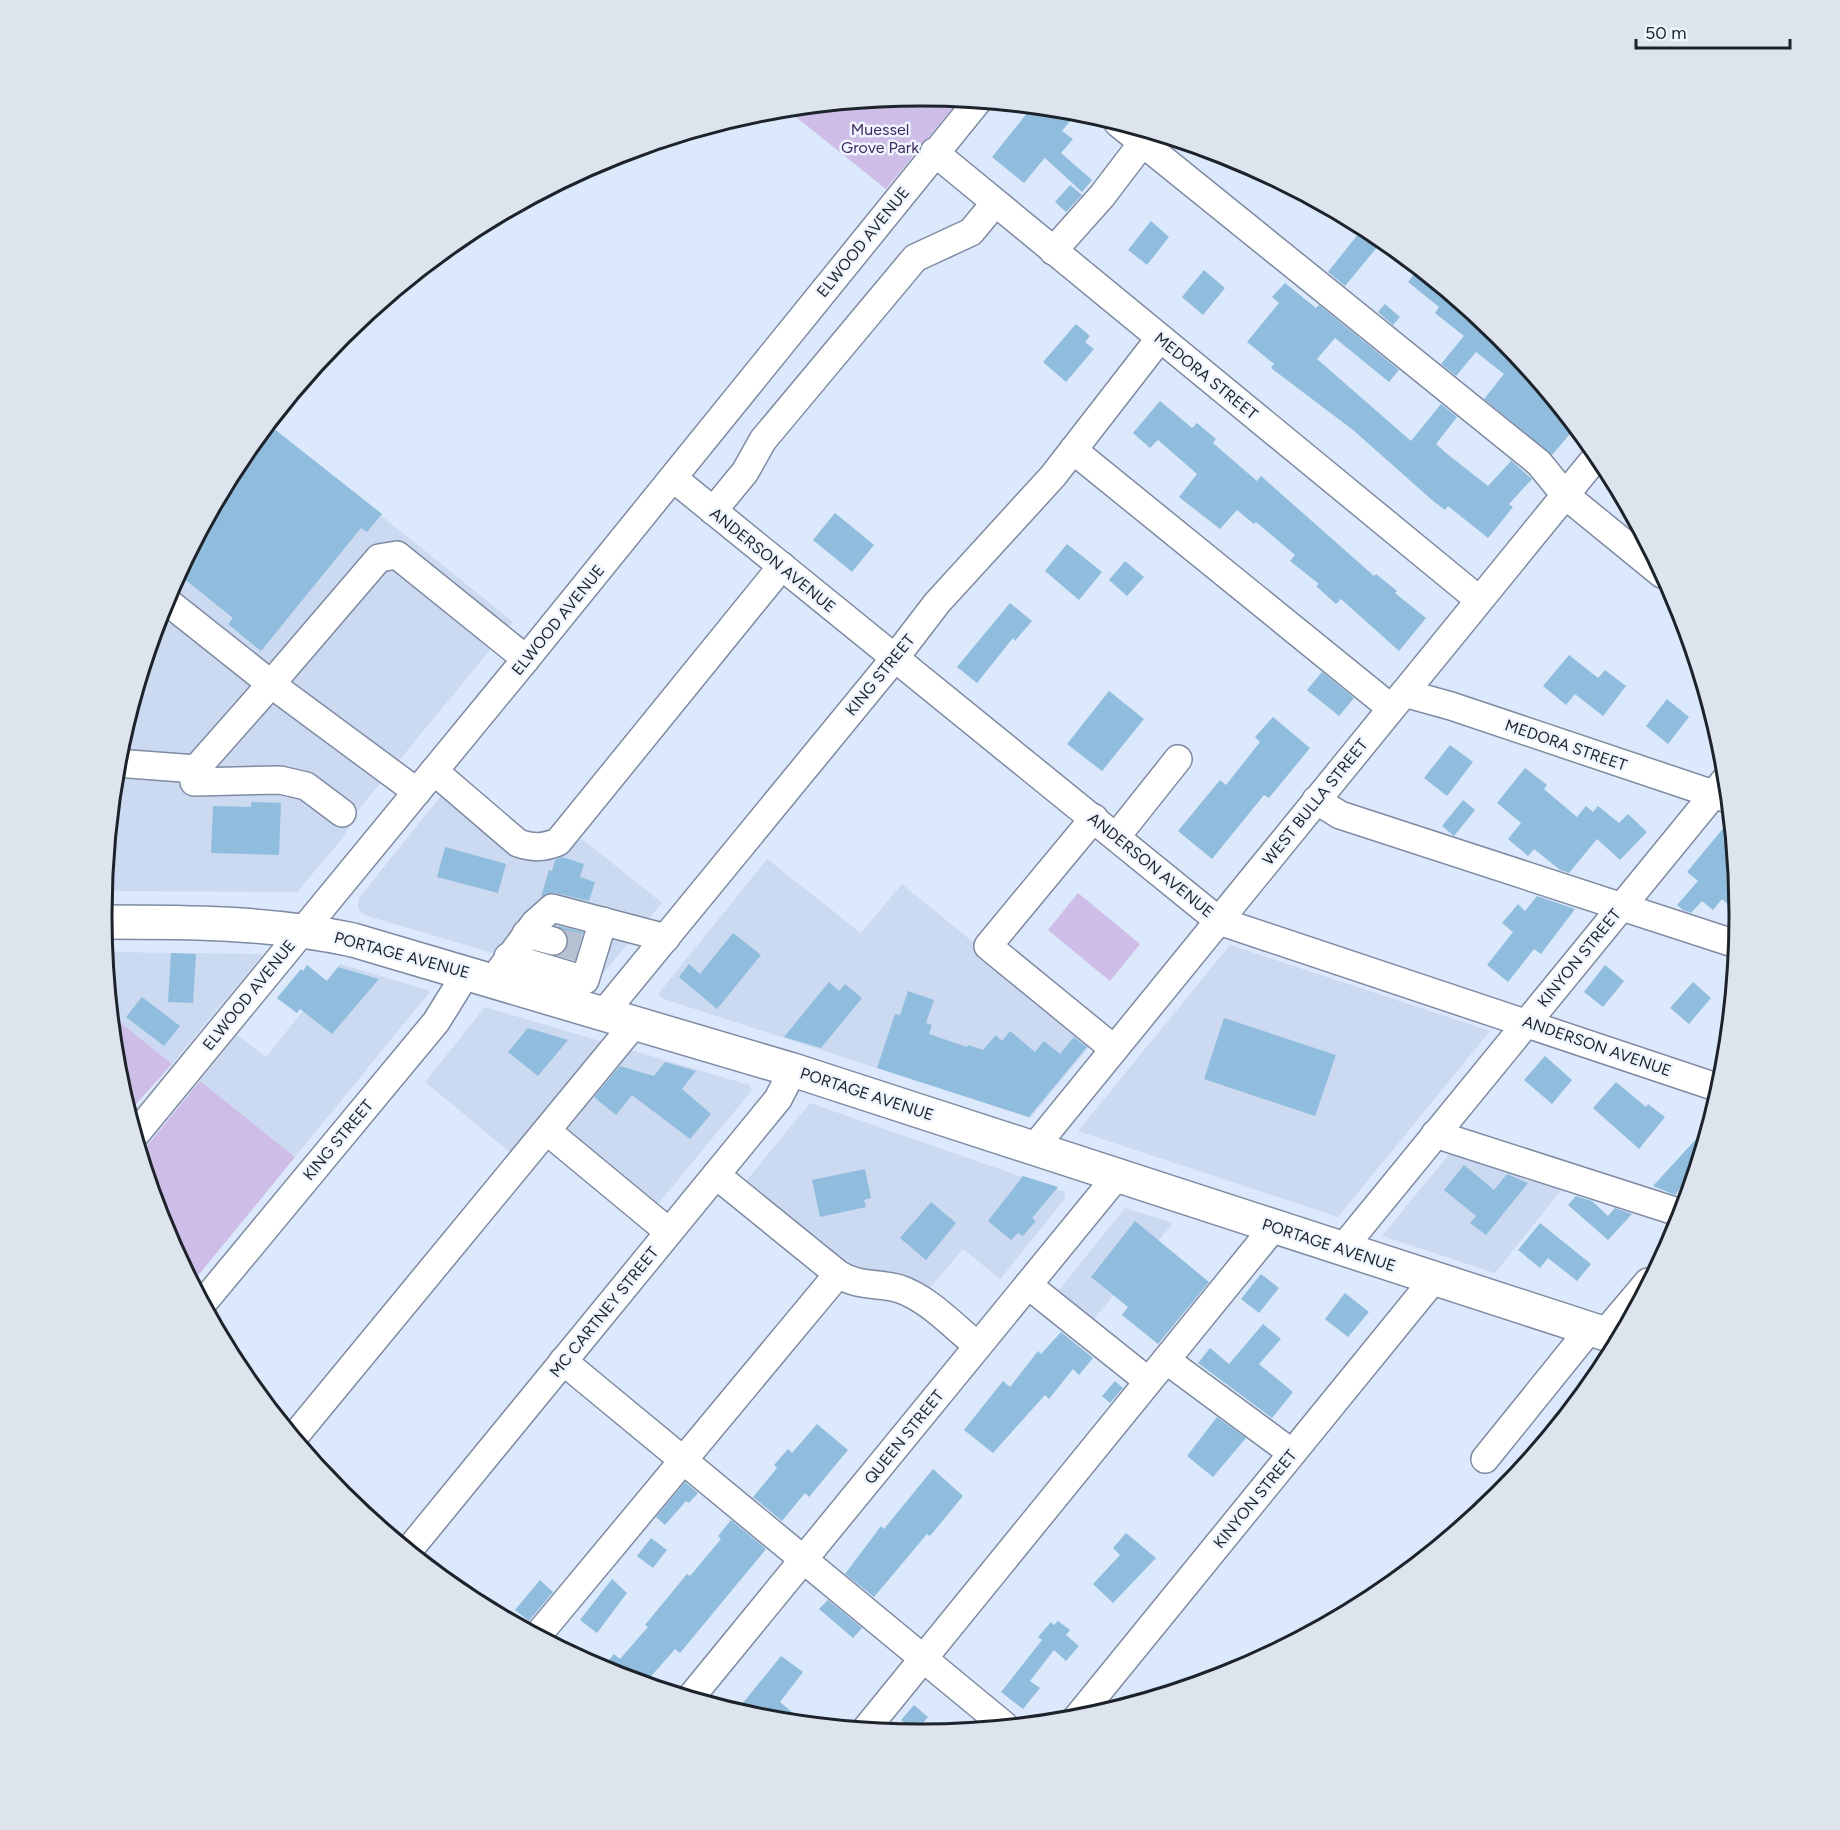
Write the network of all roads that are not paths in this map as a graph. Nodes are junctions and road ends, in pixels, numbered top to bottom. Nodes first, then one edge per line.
1 (972, 108) edge
2 (1145, 139) edge
3 (1148, 140) edge
4 (934, 153) junction
5 (995, 203) junction
6 (1053, 250) junction
7 (1160, 338) junction
8 (1072, 450) junction
9 (1591, 464) edge
10 (673, 478) junction
11 (1565, 495) junction
12 (713, 511) junction
13 (1647, 562) edge
14 (782, 566) junction
15 (1478, 599) junction
16 (173, 606) edge
17 (526, 658) junction
18 (894, 659) junction
19 (272, 684) junction
20 (1397, 700) junction
21 (1178, 759) dead end
22 (126, 764) edge
23 (434, 771) junction
24 (194, 782) dead end
25 (1719, 790) edge
26 (417, 792) junction
27 (1719, 794) edge
28 (1316, 800) junction
29 (342, 813) dead end
30 (1094, 818) junction
31 (1116, 837) junction
32 (1620, 907) junction
33 (603, 921) junction
34 (1219, 921) junction
35 (112, 922) edge
36 (302, 929) junction
37 (526, 934) junction
38 (666, 938) junction
39 (1728, 941) edge
40 (575, 946) junction
41 (489, 970) junction
42 (588, 1000) junction
43 (1526, 1022) junction
44 (635, 1023) junction
45 (1114, 1049) junction
46 (793, 1070) junction
47 (1710, 1085) edge
48 (140, 1128) edge
49 (547, 1131) junction
50 (1435, 1134) junction
51 (1033, 1149) junction
52 (716, 1175) junction
53 (1116, 1176) junction
54 (1672, 1210) edge
55 (1274, 1227) junction
56 (669, 1232) junction
57 (1342, 1249) junction
58 (838, 1274) junction
59 (1434, 1279) junction
60 (1028, 1285) junction
61 (208, 1297) edge
62 (1627, 1307) edge
63 (1604, 1334) edge
64 (978, 1346) junction
65 (1166, 1360) junction
66 (563, 1361) junction
67 (1148, 1381) junction
68 (299, 1431) edge
69 (1292, 1453) junction
70 (1485, 1459) dead end
71 (683, 1460) junction
72 (414, 1545) edge
73 (804, 1560) junction
74 (543, 1629) edge
75 (925, 1658) junction
76 (696, 1691) edge
77 (1087, 1706) edge
78 (998, 1720) edge
79 (872, 1722) edge

1 - 4 street, ELWOOD AVENUE
2 - 6 street
3 - 11 street
4 - 5 street, MEDORA STREET
4 - 10 street, ELWOOD AVENUE
5 - 6 street, MEDORA STREET
5 - 12 street
6 - 7 street, MEDORA STREET
7 - 8 street, KING STREET
7 - 15 street, MEDORA STREET
8 - 18 street, KING STREET
8 - 20 street
9 - 11 street, WEST BULLA STREET
10 - 12 street, ANDERSON AVENUE
10 - 17 street, ELWOOD AVENUE
11 - 13 street
11 - 15 street, WEST BULLA STREET
12 - 14 street, ANDERSON AVENUE
14 - 18 street, ANDERSON AVENUE
14 - 23 street
15 - 20 street, WEST BULLA STREET
16 - 19 street
17 - 19 street
17 - 23 street, ELWOOD AVENUE
18 - 30 street, ANDERSON AVENUE
18 - 38 street, KING STREET
19 - 22 street
19 - 26 street
20 - 25 street, MEDORA STREET
20 - 28 street, WEST BULLA STREET
21 - 31 street
23 - 26 street, ELWOOD AVENUE
24 - 29 street
26 - 36 street, ELWOOD AVENUE
27 - 32 street, KINYON STREET
28 - 32 street
28 - 34 street, WEST BULLA STREET
30 - 31 street, ANDERSON AVENUE
30 - 45 street
31 - 34 street, ANDERSON AVENUE
32 - 39 street
32 - 43 street, KINYON STREET
33 - 37 street, KING STREET
33 - 38 street
33 - 40 street
34 - 43 street, ANDERSON AVENUE
34 - 45 street, WEST BULLA STREET
35 - 36 main road, PORTAGE AVENUE
36 - 41 main road, PORTAGE AVENUE
36 - 48 street, ELWOOD AVENUE
37 - 40 street
37 - 41 street, KING STREET
38 - 42 street, KING STREET
40 - 42 street
41 - 42 main road, PORTAGE AVENUE
41 - 61 street, KING STREET
42 - 44 main road, PORTAGE AVENUE
43 - 47 street, ANDERSON AVENUE
43 - 50 street, KINYON STREET
44 - 46 main road, PORTAGE AVENUE
44 - 49 street
45 - 51 street, WEST BULLA STREET
46 - 51 main road, PORTAGE AVENUE
46 - 52 street, MC CARTNEY STREET
49 - 56 street
49 - 68 street
50 - 54 street
50 - 57 street, KINYON STREET
51 - 53 main road, PORTAGE AVENUE
52 - 56 street, MC CARTNEY STREET
52 - 58 street
53 - 55 main road, PORTAGE AVENUE
53 - 60 street, QUEEN STREET
55 - 57 main road, PORTAGE AVENUE
55 - 65 street
56 - 66 street, MC CARTNEY STREET
57 - 59 main road, PORTAGE AVENUE
58 - 64 street
58 - 71 street
59 - 63 main road, PORTAGE AVENUE
59 - 69 street, KINYON STREET
60 - 64 street, QUEEN STREET
60 - 67 street
62 - 63 street
63 - 70 street
64 - 73 street, QUEEN STREET
65 - 67 street
65 - 69 street
66 - 71 street
66 - 72 street, MC CARTNEY STREET
67 - 75 street
69 - 77 street, KINYON STREET
71 - 73 street
71 - 74 street
73 - 75 street
73 - 76 street, QUEEN STREET
75 - 78 street
75 - 79 street

